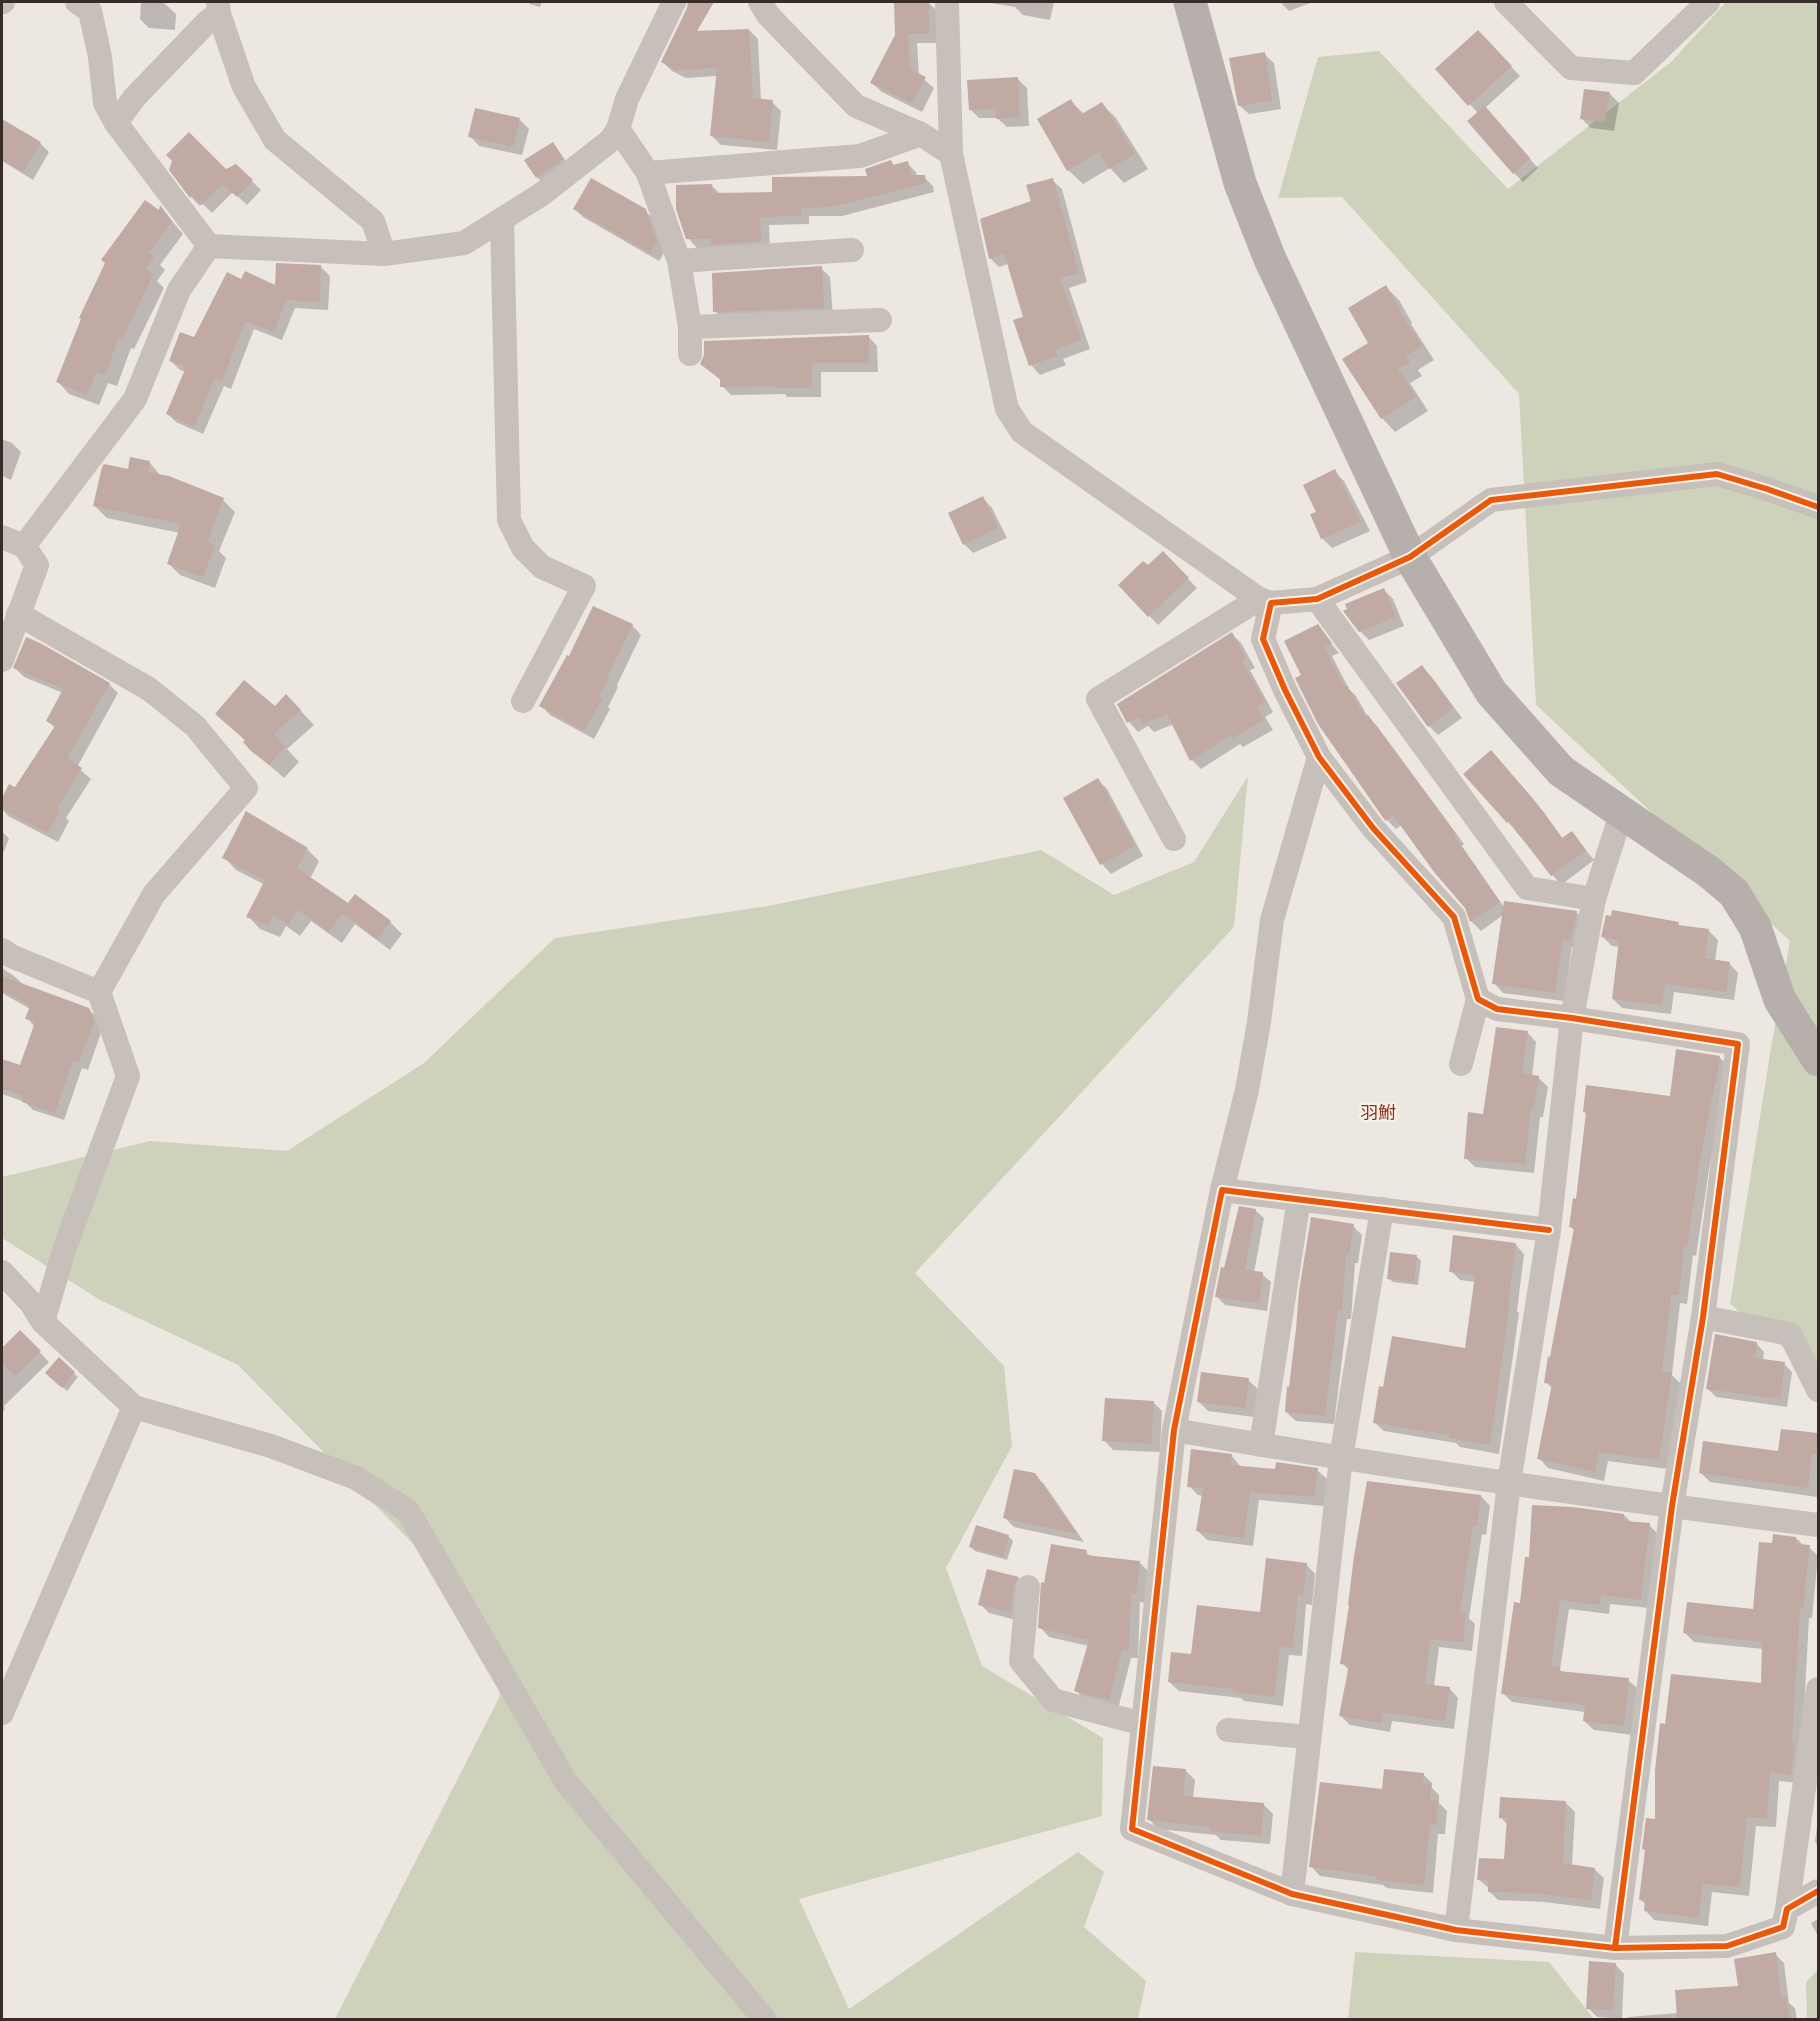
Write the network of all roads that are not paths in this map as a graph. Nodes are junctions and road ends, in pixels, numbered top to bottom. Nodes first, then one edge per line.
1 (77, 2) edge
2 (674, 2) edge
3 (760, 2) edge
4 (947, 2) edge
5 (1190, 2) edge
6 (1506, 2) edge
7 (1697, 5) edge
8 (219, 8) edge
9 (116, 123) junction
10 (618, 129) junction
11 (921, 134) junction
12 (951, 154) junction
13 (648, 173) junction
14 (502, 219) junction
15 (209, 246) junction
16 (852, 250) dead end
17 (384, 254) junction
18 (679, 261) junction
19 (880, 320) dead end
20 (690, 327) junction
21 (690, 354) dead end
22 (1818, 507) edge
23 (2, 537) edge
24 (24, 546) junction
25 (1410, 557) junction
26 (1317, 599) junction
27 (1265, 601) junction
28 (18, 614) junction
29 (2, 660) edge
30 (523, 701) dead end
31 (1319, 757) junction
32 (1621, 814) junction
33 (1174, 839) dead end
34 (1594, 899) junction
35 (2, 950) edge
36 (99, 992) junction
37 (1478, 999) junction
38 (1572, 1018) junction
39 (1818, 1060) edge
40 (1461, 1064) dead end
41 (1222, 1190) junction
42 (1299, 1199) junction
43 (1382, 1209) junction
44 (1549, 1230) junction
45 (2, 1272) edge
46 (1703, 1317) junction
47 (43, 1322) junction
48 (1818, 1390) edge
49 (134, 1407) junction
50 (1174, 1430) junction
51 (1261, 1445) junction
52 (1341, 1458) junction
53 (1509, 1483) junction
54 (1672, 1506) junction
55 (1818, 1525) edge
56 (1028, 1587) dead end
57 (1818, 1689) edge
58 (2, 1713) edge
59 (1143, 1724) junction
60 (1228, 1730) dead end
61 (1309, 1737) junction
62 (1818, 1891) edge
63 (1292, 1894) junction
64 (1787, 1909) junction
65 (1456, 1930) junction
66 (1614, 1948) junction
67 (765, 2019) edge

1 - 9 street
2 - 10 street
3 - 11 street
4 - 12 street
5 - 25 street
6 - 7 street
8 - 9 street
8 - 17 street
9 - 15 street
10 - 13 street
10 - 14 street
11 - 12 street
11 - 13 street
12 - 27 street
13 - 18 street
14 - 17 street
14 - 30 street
15 - 17 street
15 - 24 street
16 - 18 street
18 - 20 street
19 - 20 street
20 - 21 street
22 - 25 street
23 - 24 street
24 - 28 street
25 - 26 street
25 - 32 street
26 - 27 street
26 - 34 street
27 - 31 street
27 - 33 street
28 - 29 street
28 - 36 street
31 - 37 street
31 - 41 street
32 - 34 street
32 - 39 street
34 - 38 street
35 - 36 street
36 - 47 street
37 - 38 street
37 - 40 street
38 - 44 street
38 - 46 street
41 - 42 street
41 - 50 street
42 - 43 street
42 - 51 street
43 - 44 street
43 - 52 street
44 - 53 street
45 - 47 street
46 - 48 street
46 - 54 street
47 - 49 street
49 - 58 street
49 - 67 street
50 - 51 street
50 - 59 street
51 - 52 street
52 - 53 street
52 - 61 street
53 - 54 street
53 - 65 street
54 - 55 street
54 - 66 street
56 - 59 street
57 - 64 street
59 - 63 street
60 - 61 street
61 - 63 street
62 - 64 street
63 - 65 street
64 - 66 street
65 - 66 street

